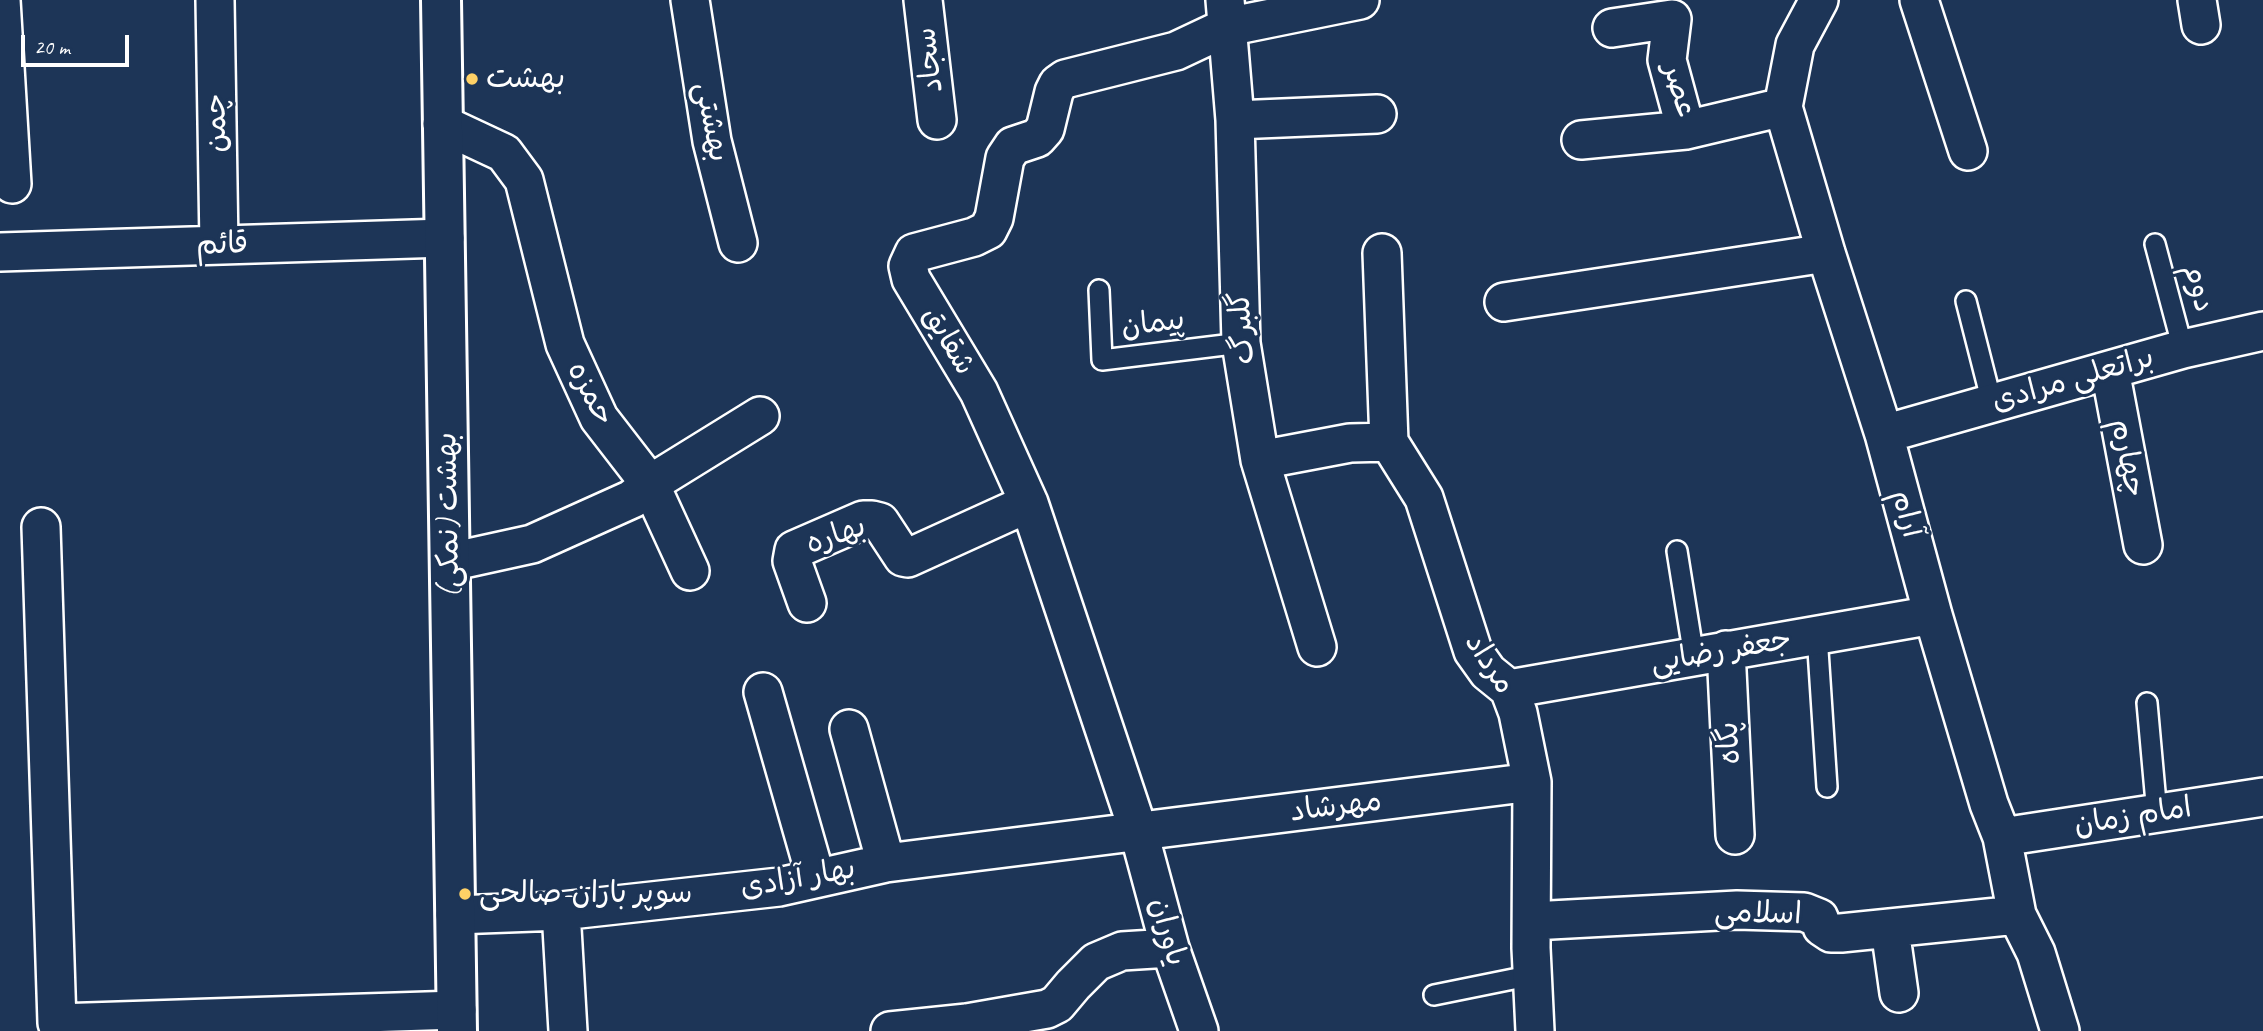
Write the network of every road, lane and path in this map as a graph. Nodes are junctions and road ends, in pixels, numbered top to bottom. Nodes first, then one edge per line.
1 (1, 0) edge
2 (215, 0) edge
3 (441, 0) edge
4 (690, 0) edge
5 (923, 0) edge
6 (1360, 0) edge
7 (1819, 0) edge
8 (1919, 0) edge
9 (1226, 14) edge
10 (1612, 28) dead end
11 (1783, 107) junction
12 (1377, 114) dead end
13 (937, 120) dead end
14 (1235, 120) junction
15 (442, 124) junction
16 (1686, 130) junction
17 (1581, 140) dead end
18 (1968, 151) dead end
19 (12, 184) dead end
20 (445, 238) junction
21 (738, 243) dead end
22 (2155, 244) dead end
23 (219, 245) junction
24 (0, 252) edge
25 (1382, 253) dead end
26 (1826, 253) junction
27 (1099, 290) dead end
28 (1966, 301) dead end
29 (1504, 302) dead end
30 (2262, 337) edge
31 (1241, 343) junction
32 (2183, 349) junction
33 (2110, 370) junction
34 (1992, 403) junction
35 (761, 416) dead end
36 (1884, 434) junction
37 (1390, 442) junction
38 (1260, 460) junction
39 (650, 484) junction
40 (1029, 503) junction
41 (41, 527) dead end
42 (2143, 545) dead end
43 (1677, 551) dead end
44 (450, 562) junction
45 (690, 571) dead end
46 (807, 603) dead end
47 (1933, 615) junction
48 (1817, 635) junction
49 (1317, 648) dead end
50 (1710, 654) junction
51 (1509, 689) junction
52 (763, 692) dead end
53 (2147, 703) dead end
54 (849, 729) dead end
55 (1532, 782) junction
56 (1827, 787) dead end
57 (2263, 797) edge
58 (2157, 814) junction
59 (1139, 833) junction
60 (1735, 835) dead end
61 (2002, 837) junction
62 (886, 863) junction
63 (816, 878) junction
64 (561, 911) junction
65 (455, 915) junction
66 (2017, 915) junction
67 (1532, 921) junction
68 (1890, 929) junction
69 (1170, 948) junction
70 (1533, 975) junction
71 (1899, 993) dead end
72 (1434, 995) dead end
73 (457, 1020) edge
74 (966, 1027) edge
75 (568, 1031) edge
76 (890, 1031) edge
77 (1199, 1031) edge
78 (1535, 1031) edge
79 (2060, 1031) edge

1 - 19 street
2 - 23 street, چمن
3 - 15 street, بهشت (نمکی)
4 - 21 street, بهشتی
5 - 13 street, سجاد
6 - 9 street
7 - 11 street, آرام
8 - 18 street
9 - 14 street, گلبرگ
9 - 40 street, شقایق
10 - 16 street, عصر
11 - 16 street, عصر
11 - 26 street, آرام
12 - 14 street
14 - 31 street, گلبرگ
15 - 20 street, بهشت (نمکی)
15 - 39 street, حمزه
16 - 17 street
20 - 23 street, قائم
20 - 44 street, بهشت (نمکی)
22 - 32 lane, دوم
23 - 24 street, قائم
25 - 37 street
26 - 29 street
26 - 36 street, آرام
27 - 31 lane, پیمان
28 - 34 lane
30 - 32 street, براتعلی مرادی
31 - 38 street, گلبرگ
32 - 33 street, براتعلی مرادی
33 - 34 street, براتعلی مرادی
33 - 42 street, چهارم
34 - 36 street, براتعلی مرادی
35 - 39 street
36 - 47 street, آرام
37 - 38 street
37 - 51 street, مرداد
38 - 49 street, گلبرگ
39 - 44 street
39 - 45 street, حمزه
40 - 46 street, بهاره
40 - 59 street, شقایق
41 - 73 street
43 - 50 lane
44 - 65 street, بهشت (نمکی)
47 - 48 street, جعفر رضایی
47 - 61 street, آرام
48 - 50 street, جعفر رضایی
48 - 56 lane
50 - 51 street, جعفر رضایی
50 - 60 street, پگاه
51 - 55 street, مرداد
52 - 63 street
53 - 58 lane
54 - 62 street
55 - 59 street, مهرشاد
55 - 67 street, مرداد
57 - 58 street, امام زمان
58 - 61 street, امام زمان
59 - 62 street, بهار آزادی
59 - 69 street, یاوران
61 - 66 street, آرام
62 - 63 street, بهار آزادی
63 - 64 street, بهار آزادی
64 - 65 street, بهار آزادی
64 - 75 street
65 - 73 street, بهشت (نمکی)
66 - 68 street, اسلامی
66 - 79 street, آرام
67 - 68 street, اسلامی
67 - 70 street, مرداد
68 - 71 street
69 - 74 street
69 - 77 street, یاوران
70 - 72 lane
70 - 78 street, مرداد
74 - 76 street

